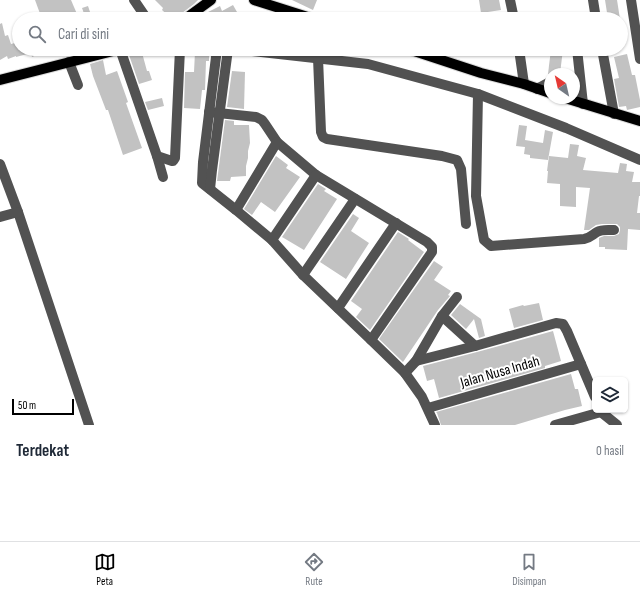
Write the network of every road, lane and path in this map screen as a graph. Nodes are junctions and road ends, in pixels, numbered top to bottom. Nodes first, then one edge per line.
1 (134, 0) edge
2 (211, 0) edge
3 (254, 0) edge
4 (510, 0) edge
5 (592, 0) edge
6 (631, 0) edge
7 (142, 12) edge
8 (195, 12) edge
9 (292, 12) edge
10 (513, 12) edge
11 (595, 12) edge
12 (93, 56) edge
13 (122, 56) edge
14 (180, 56) edge
15 (216, 56) edge
16 (226, 56) edge
17 (300, 56) edge
18 (429, 56) edge
19 (520, 56) edge
20 (577, 56) edge
21 (603, 56) edge
22 (318, 58) junction
23 (640, 59) edge
24 (69, 62) junction
25 (578, 68) edge
26 (0, 80) edge
27 (524, 84) junction
28 (78, 85) dead end
29 (544, 85) edge
30 (537, 89) junction
31 (544, 91) edge
32 (478, 94) junction
33 (580, 103) edge
34 (214, 112) junction
35 (614, 114) junction
36 (640, 122) edge
37 (278, 142) junction
38 (157, 156) junction
39 (640, 160) edge
40 (0, 164) edge
41 (316, 175) junction
42 (163, 177) dead end
43 (355, 199) junction
44 (236, 210) junction
45 (18, 212) junction
46 (0, 217) edge
47 (396, 222) junction
48 (466, 224) dead end
49 (614, 230) dead end
50 (272, 240) junction
51 (303, 275) junction
52 (457, 297) dead end
53 (338, 308) junction
54 (442, 316) junction
55 (371, 340) junction
56 (475, 346) junction
57 (416, 361) junction
58 (581, 364) junction
59 (405, 373) junction
60 (592, 390) edge
61 (428, 408) junction
62 (605, 416) edge
63 (89, 425) edge
64 (435, 425) edge
65 (555, 425) edge
66 (617, 425) edge

1 - 7 street
2 - 8 main road
3 - 9 main road
4 - 10 street
5 - 11 street
6 - 23 street
12 - 24 main road
13 - 38 street
14 - 38 street
15 - 34 street
16 - 34 street
17 - 22 street
18 - 27 main road
19 - 27 street
20 - 25 street
21 - 35 street
22 - 32 street
22 - 48 street
24 - 26 main road
24 - 28 street
27 - 30 main road
29 - 30 street
30 - 31 main road
32 - 39 street
32 - 49 street
33 - 35 main road
34 - 37 street
34 - 44 street
35 - 36 main road
37 - 41 street
37 - 44 street
38 - 42 street
40 - 45 street
41 - 43 street
41 - 50 street
43 - 47 street
43 - 51 street
44 - 50 street
45 - 46 street
45 - 63 street
47 - 53 street
47 - 55 street
50 - 51 street
51 - 53 street
52 - 54 street
53 - 55 street
54 - 56 street
54 - 57 street
55 - 59 street
56 - 57 street
56 - 58 street
57 - 59 street
58 - 60 street
58 - 61 street, Jalan Nusa Indah
59 - 61 street
61 - 64 street
62 - 65 street
62 - 66 street

